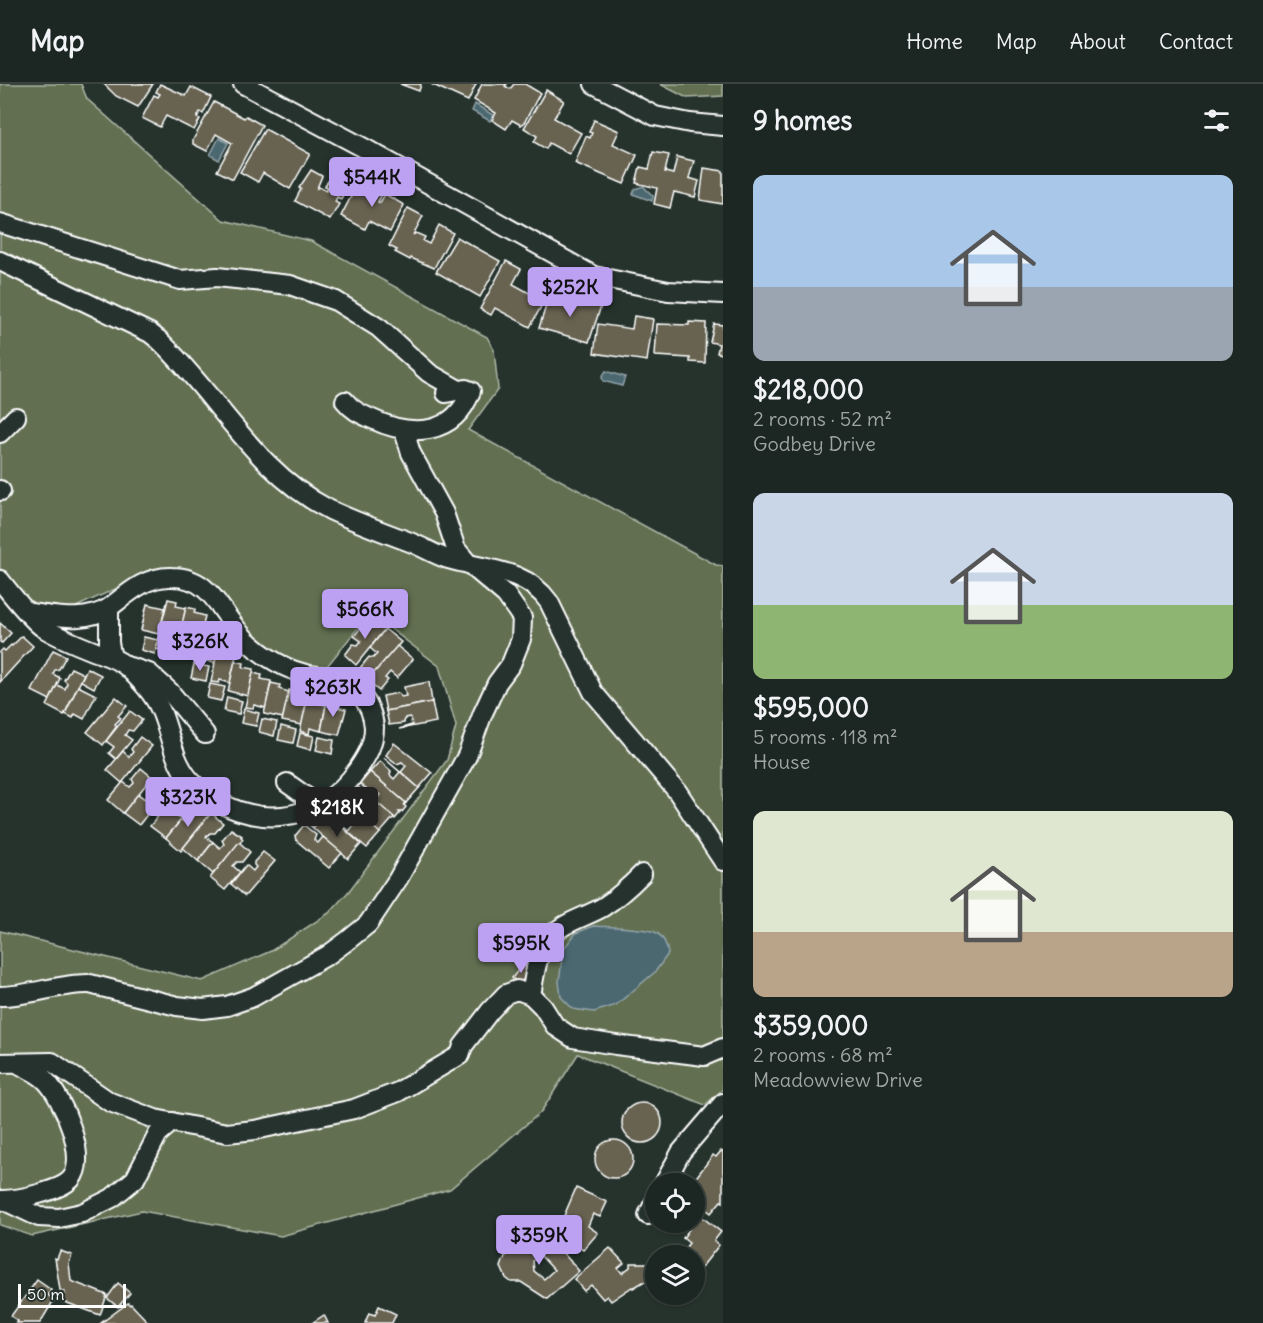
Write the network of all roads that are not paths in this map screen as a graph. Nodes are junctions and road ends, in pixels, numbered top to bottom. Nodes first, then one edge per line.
1 (243, 84) edge
2 (594, 84) edge
3 (723, 126) edge
4 (0, 223) edge
5 (0, 261) edge
6 (723, 294) edge
7 (345, 401) dead end
8 (16, 417) dead end
9 (404, 431) junction
10 (0, 433) edge
11 (467, 562) junction
12 (0, 580) edge
13 (109, 608) junction
14 (30, 613) junction
15 (119, 662) junction
16 (204, 734) dead end
17 (287, 783) dead end
18 (318, 805) junction
19 (723, 861) edge
20 (642, 874) dead end
21 (531, 995) junction
22 (0, 996) edge
23 (723, 1048) edge
24 (9, 1063) edge
25 (723, 1103) edge
26 (172, 1122) junction
27 (670, 1173) edge
28 (2, 1200) edge

1 - 6 street
2 - 3 street
4 - 9 street
5 - 11 street
7 - 9 street
8 - 10 street
9 - 11 street
11 - 19 street
11 - 22 street
12 - 14 street
13 - 14 street
13 - 15 street
13 - 18 street
14 - 15 street
15 - 16 street
15 - 18 street
17 - 18 street
20 - 21 street
21 - 23 street
21 - 26 street
24 - 26 street
24 - 28 street
25 - 27 street
26 - 28 street

